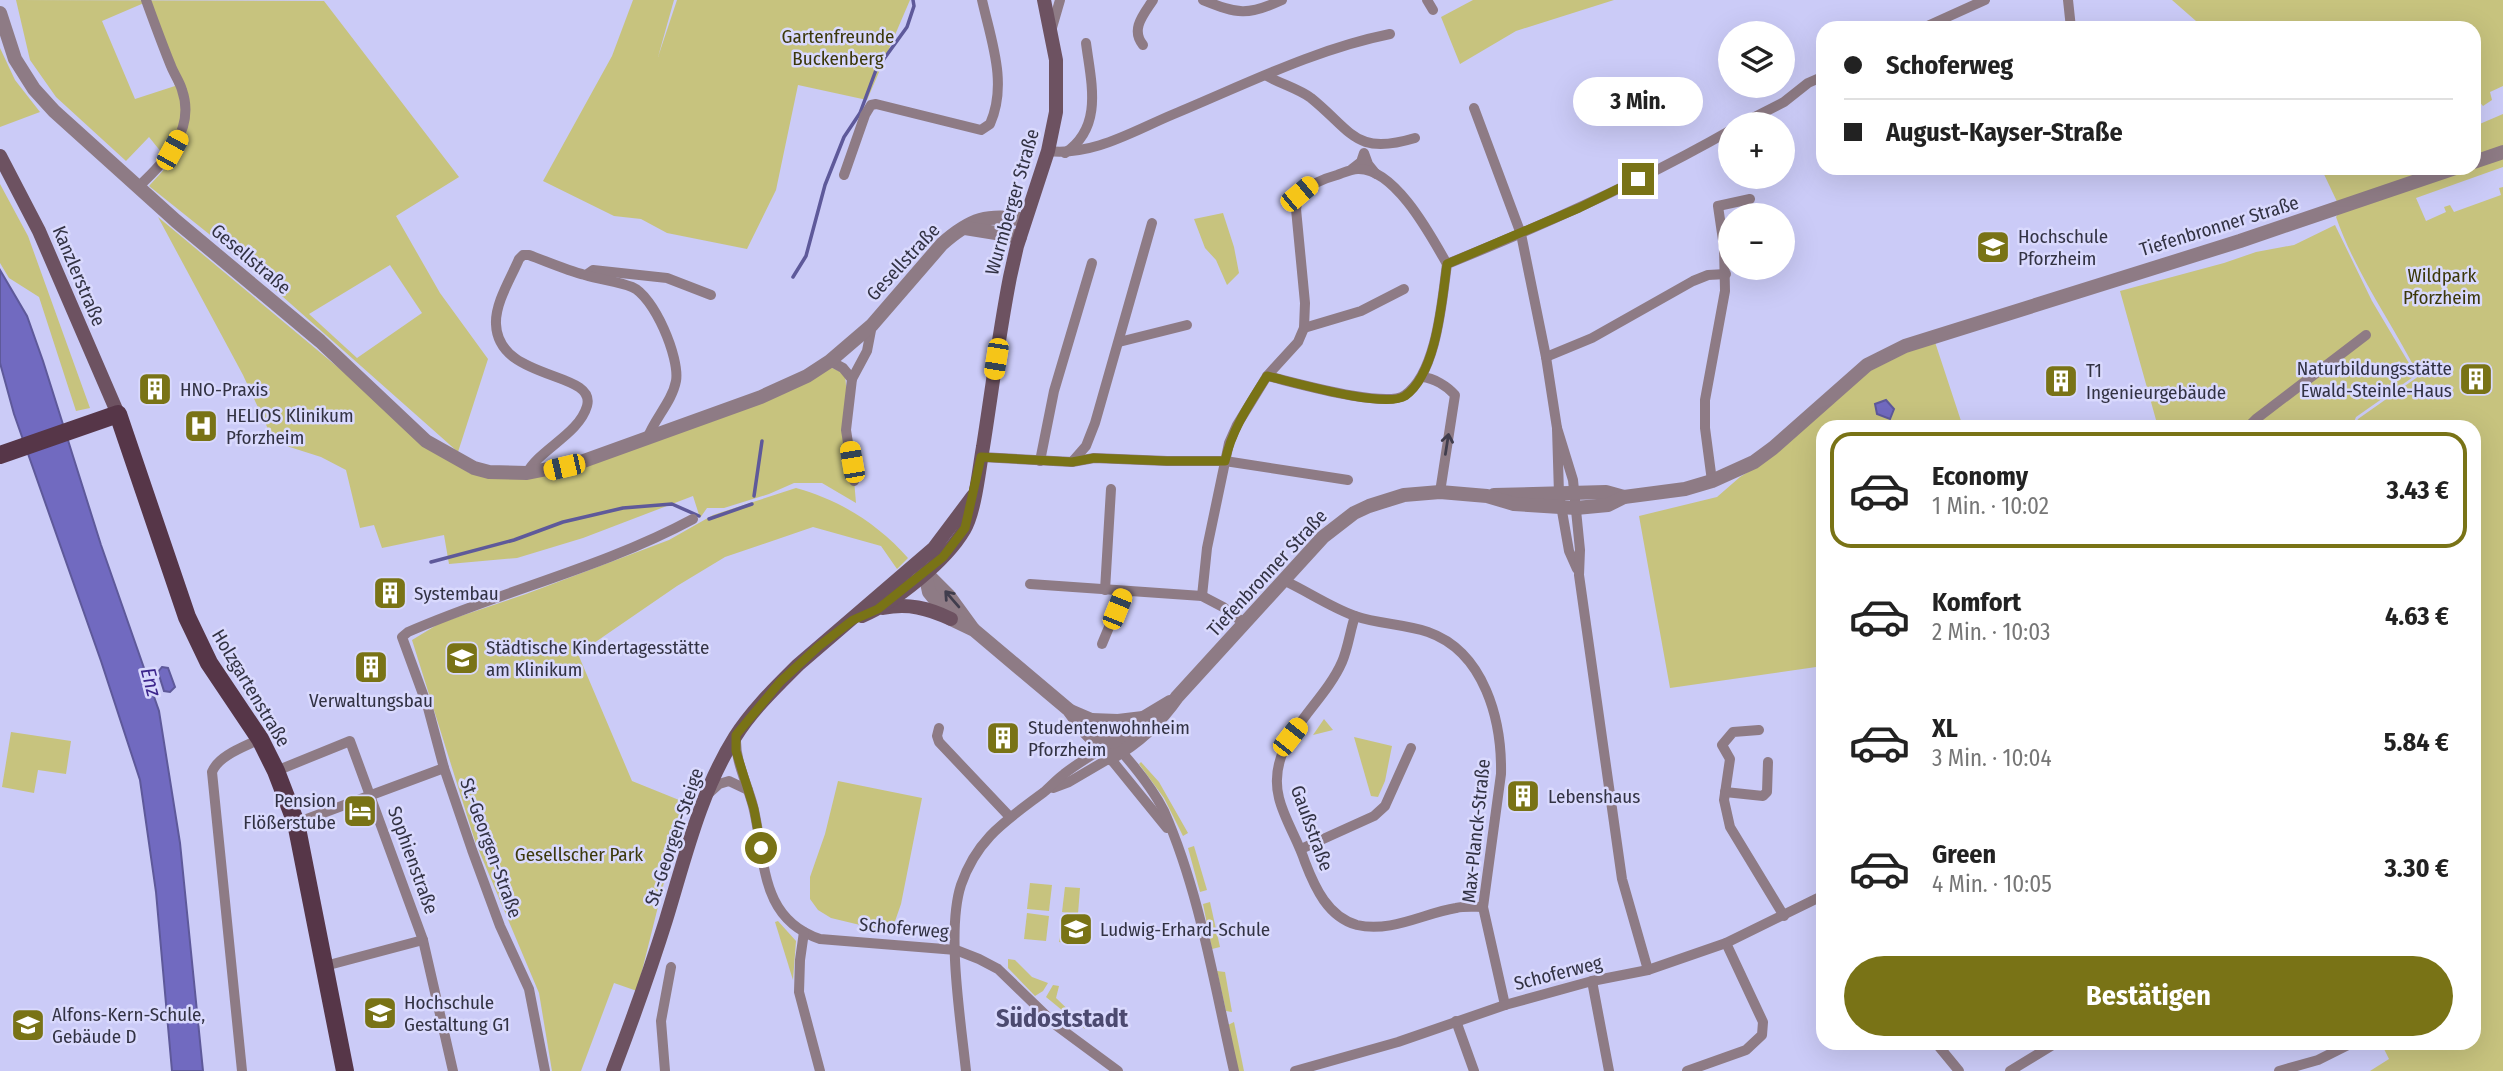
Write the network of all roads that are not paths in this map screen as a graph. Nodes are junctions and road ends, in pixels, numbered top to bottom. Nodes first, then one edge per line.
1 (146, 0) edge
2 (982, 0) edge
3 (1044, 0) edge
4 (1060, 0) edge
5 (1153, 0) edge
6 (1203, 0) edge
7 (1282, 0) edge
8 (1985, 0) edge
9 (2068, 0) edge
10 (0, 13) edge
11 (1938, 21) edge
12 (2070, 21) edge
13 (1051, 31) junction
14 (1390, 34) dead end
15 (1086, 43) dead end
16 (1143, 45) dead end
17 (1267, 76) junction
18 (1816, 80) edge
19 (1474, 108) dead end
20 (1764, 112) edge
21 (1718, 137) edge
22 (1415, 138) dead end
23 (1359, 139) junction
24 (1048, 151) junction
25 (2503, 152) edge
26 (1065, 153) junction
27 (1364, 153) junction
28 (0, 156) edge
29 (2481, 160) edge
30 (1349, 171) junction
31 (1376, 174) junction
32 (2435, 175) edge
33 (844, 176) dead end
34 (138, 187) junction
35 (1750, 199) dead end
36 (1732, 203) edge
37 (1025, 220) junction
38 (1152, 223) dead end
39 (965, 228) junction
40 (1521, 234) junction
41 (1020, 237) junction
42 (1092, 263) dead end
43 (1447, 264) junction
44 (1718, 274) edge
45 (586, 275) junction
46 (1725, 280) edge
47 (1404, 289) dead end
48 (711, 295) dead end
49 (872, 325) junction
50 (1188, 325) dead end
51 (1304, 328) junction
52 (2366, 335) dead end
53 (1119, 342) junction
54 (1546, 357) junction
55 (831, 361) junction
56 (1267, 376) junction
57 (1422, 377) junction
58 (852, 379) junction
59 (106, 418) junction
60 (2255, 420) edge
61 (647, 439) junction
62 (0, 455) edge
63 (981, 457) junction
64 (1040, 461) junction
65 (1225, 461) junction
66 (1072, 462) junction
67 (527, 474) junction
68 (1348, 480) dead end
69 (854, 481) dead end
70 (1712, 481) junction
71 (1111, 489) dead end
72 (1440, 492) junction
73 (1567, 501) junction
74 (693, 519) dead end
75 (921, 568) junction
76 (1283, 580) junction
77 (1030, 584) dead end
78 (1105, 590) junction
79 (1124, 591) junction
80 (1202, 596) junction
81 (878, 609) junction
82 (1355, 616) junction
83 (951, 619) junction
84 (853, 620) junction
85 (1245, 624) junction
86 (974, 630) junction
87 (1102, 644) dead end
88 (1177, 697) junction
89 (1069, 710) junction
90 (1144, 718) junction
91 (1091, 720) junction
92 (939, 728) dead end
93 (1759, 730) dead end
94 (736, 735) junction
95 (260, 739) junction
96 (1411, 748) dead end
97 (1112, 750) junction
98 (1768, 762) dead end
99 (444, 768) junction
100 (276, 771) junction
101 (748, 790) junction
102 (1725, 792) junction
103 (371, 795) junction
104 (704, 798) junction
105 (1009, 816) junction
106 (296, 823) junction
107 (1301, 849) junction
108 (1816, 899) edge
109 (1483, 907) junction
110 (1784, 916) junction
111 (804, 932) junction
112 (423, 940) junction
113 (1726, 943) junction
114 (956, 950) junction
115 (325, 966) junction
116 (671, 967) dead end
117 (1648, 970) junction
118 (1592, 981) junction
119 (1505, 1005) junction
120 (1456, 1021) junction
121 (1942, 1050) edge
122 (2044, 1050) edge
123 (2338, 1050) edge
124 (1315, 1069) edge
125 (242, 1071) edge
126 (345, 1071) edge
127 (453, 1071) edge
128 (545, 1071) edge
129 (613, 1071) edge
130 (665, 1071) edge
131 (820, 1071) edge
132 (966, 1071) edge
133 (1118, 1071) edge
134 (1234, 1071) edge
135 (1295, 1071) edge
136 (1474, 1071) edge
137 (1609, 1071) edge
138 (1687, 1071) edge
139 (1959, 1071) edge
140 (2010, 1071) edge
141 (2280, 1071) edge

1 - 34 street
2 - 33 street
3 - 13 main road, Wurmberger Straße
4 - 13 street
5 - 16 street
6 - 7 street
8 - 11 street
9 - 12 street
10 - 34 street, Gesellstraße
13 - 24 main road, Wurmberger Straße
14 - 17 street
15 - 26 street
17 - 23 street
17 - 26 street
18 - 20 street
19 - 40 street
21 - 40 street
22 - 23 street
23 - 27 street
24 - 26 street
24 - 37 main road, Wurmberger Straße
25 - 29 street
27 - 30 street
27 - 31 street
28 - 59 main road, Kanzlerstraße
30 - 31 street
30 - 51 street
31 - 43 street
32 - 70 street, Tiefenbronner Straße
34 - 67 street, Gesellstraße
35 - 36 street
37 - 39 street, Gesellstraße
37 - 41 main road, Wurmberger Straße
38 - 53 street
39 - 41 street, Gesellstraße
39 - 49 street, Gesellstraße
40 - 43 street
40 - 54 street
41 - 63 main road, Wurmberger Straße
42 - 64 street
43 - 57 street
44 - 54 street
45 - 48 street
45 - 61 street
45 - 67 street
46 - 70 street
47 - 51 street
49 - 55 street, Gesellstraße
49 - 58 street, Gesellstraße
50 - 53 street
51 - 56 street
52 - 60 street
53 - 66 street
54 - 73 street
55 - 58 street
55 - 61 street, Gesellstraße
56 - 57 street
56 - 65 street
72 -> 57 street
58 - 69 street, Gesellstraße
59 - 62 main road
59 - 95 main road, Holzgartenstraße
61 - 67 street, Gesellstraße
63 - 64 street
63 - 75 main road, Wurmberger Straße
64 - 66 street
65 - 66 street
65 - 68 street
65 - 80 street
70 - 73 street, Tiefenbronner Straße
71 - 78 street
72 - 73 street, Tiefenbronner Straße
72 - 76 street, Tiefenbronner Straße
73 - 117 street
74 - 99 street, St.-Georgen-Straße
75 - 81 main road, St.-Georgen-Steige
75 - 83 street
75 - 84 main road, St.-Georgen-Steige
86 -> 75 street
76 - 82 street, Max-Planck-Straße
76 - 85 street, Tiefenbronner Straße
77 - 78 street
78 - 79 street
79 - 80 street
79 - 87 street
80 - 85 street
81 - 83 main road
81 - 84 main road, St.-Georgen-Steige
82 - 107 street, Gaußstraße
82 - 109 street, Max-Planck-Straße
83 - 86 street
84 - 94 main road, St.-Georgen-Steige
85 - 88 street, Tiefenbronner Straße
86 - 89 street
88 - 90 street, Tiefenbronner Straße
88 - 97 street, Tiefenbronner Straße
89 - 91 street
89 - 97 street
90 - 91 street
90 - 97 street, Tiefenbronner Straße
91 - 97 street
92 - 105 street
93 - 102 street
94 - 101 street, Schoferweg
94 - 104 main road, St.-Georgen-Steige
95 - 100 main road, Holzgartenstraße
95 - 125 street
96 - 107 street
97 - 105 street
97 - 134 street
98 - 102 street
99 - 103 street
99 - 128 street, St.-Georgen-Straße
100 - 103 street, Sophienstraße
100 - 106 main road, Holzgartenstraße
101 - 104 street
101 - 111 street, Schoferweg
102 - 110 street
103 - 106 street
103 - 112 street, Sophienstraße
104 - 129 main road, St.-Georgen-Steige
105 - 114 street
106 - 115 main road, Holzgartenstraße
107 - 109 street, Gaußstraße
108 - 110 street, Schoferweg
109 - 119 street, Max-Planck-Straße
110 - 113 street, Schoferweg
111 - 114 street, Schoferweg
111 - 131 street
112 - 115 street
112 - 127 street, Sophienstraße
113 - 117 street, Schoferweg
113 - 138 street
114 - 132 street
114 - 133 street, Schoferweg
115 - 126 main road, Holzgartenstraße
116 - 130 street
117 - 118 street, Schoferweg
118 - 119 street, Schoferweg
118 - 137 street
119 - 120 street, Schoferweg
120 - 124 street, Schoferweg
120 - 136 street
121 - 139 street
122 - 140 street
123 - 141 street
124 - 135 street, Schoferweg

